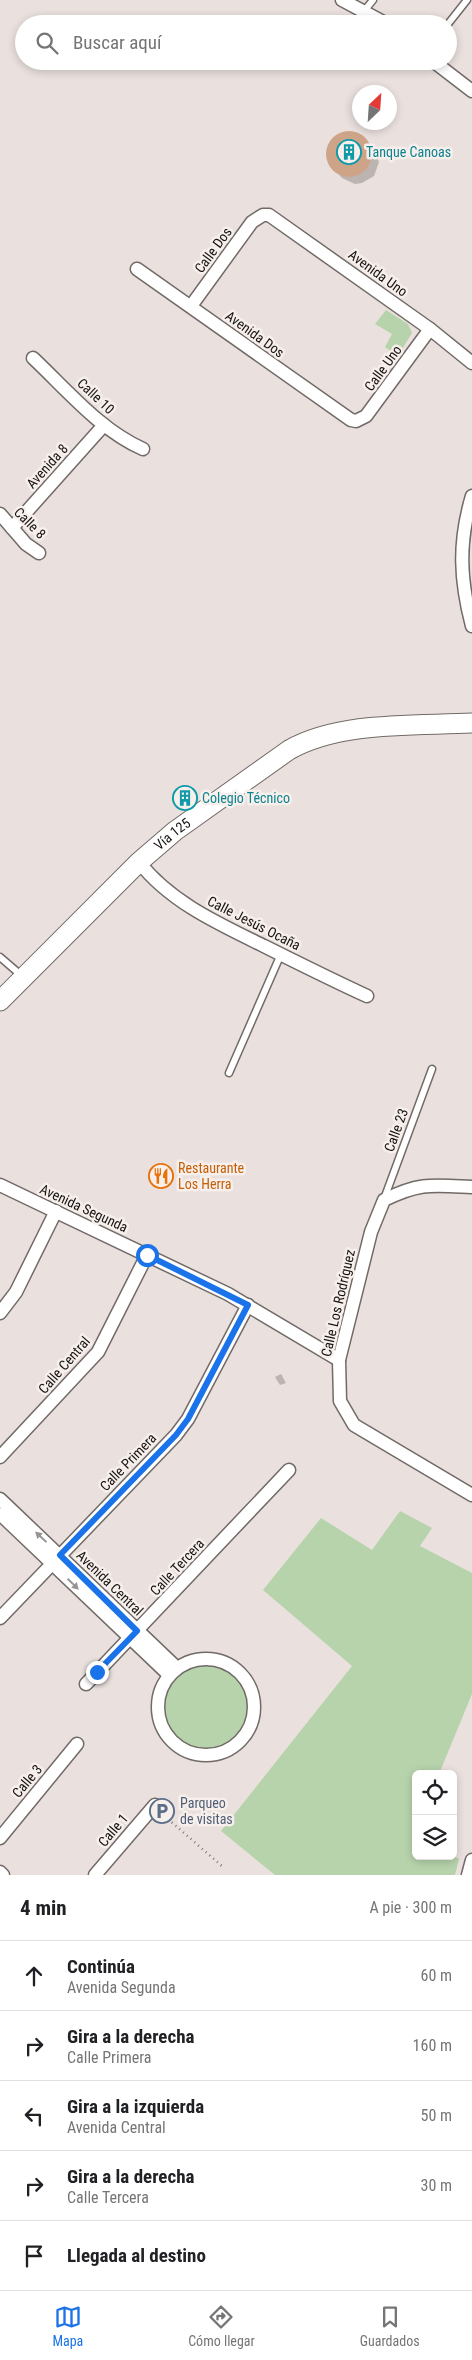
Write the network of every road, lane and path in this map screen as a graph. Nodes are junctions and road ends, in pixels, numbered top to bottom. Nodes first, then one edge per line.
1 (342, 0) edge
2 (373, 0) edge
3 (467, 0) edge
4 (364, 11) junction
5 (371, 15) edge
6 (455, 15) edge
7 (445, 70) edge
8 (472, 91) edge
9 (263, 215) joint
10 (138, 269) dead end
11 (191, 306) junction
12 (430, 329) junction
13 (34, 358) dead end
14 (472, 363) edge
15 (356, 421) joint
16 (104, 425) junction
17 (143, 449) dead end
18 (472, 496) edge
19 (0, 514) edge
20 (12, 528) junction
21 (39, 553) dead end
22 (472, 626) edge
23 (472, 723) edge
24 (179, 789) dead end
25 (185, 798) dead end
26 (139, 862) junction
27 (281, 954) junction
28 (0, 957) edge
29 (23, 977) junction
30 (367, 996) dead end
31 (0, 1001) edge
32 (432, 1069) dead end
33 (230, 1074) dead end
34 (0, 1185) edge
35 (472, 1187) edge
36 (384, 1200) junction
37 (56, 1212) junction
38 (147, 1255) junction
39 (248, 1305) junction
40 (0, 1313) edge
41 (339, 1360) junction
42 (0, 1457) edge
43 (289, 1470) dead end
44 (472, 1495) edge
45 (0, 1499) edge
46 (0, 1514) edge
47 (56, 1559) junction
48 (0, 1618) edge
49 (133, 1635) junction
50 (173, 1672) junction
51 (86, 1684) dead end
52 (77, 1744) dead end
53 (155, 1805) dead end
54 (168, 1818) dead end
55 (0, 1838) edge
56 (472, 1860) edge
57 (223, 1867) dead end
58 (0, 1872) edge
59 (3, 1875) edge
60 (95, 1875) edge
61 (468, 1875) edge

1 - 4 street
2 - 4 lane
3 - 6 lane
4 - 5 street
7 - 8 street
9 - 11 street, Calle Dos
9 - 12 street, Avenida Uno
10 - 11 street, Avenida Dos
11 - 15 street, Avenida Dos
12 - 14 street, Avenida Uno
12 - 15 street, Calle Uno
13 - 16 street, Calle 10
16 - 17 street, Calle 10
16 - 20 street, Avenida 8
18 - 22 street
19 - 20 street, Calle 8
20 - 21 street, Calle 8
23 - 26 main road, Vía 125
24 - 25 path
26 - 27 street, Calle Jesús Ocaña
26 - 29 main road, Vía 125
27 - 30 street, Calle Jesús Ocaña
27 - 33 lane
28 - 29 lane
29 - 31 main road, Vía 125
32 - 36 lane, Calle 23
34 - 37 street, Avenida Segunda
35 - 36 street
36 - 41 street, Calle Los Rodríguez
37 - 38 street, Avenida Segunda
37 - 40 street
38 - 39 street, Avenida Segunda
38 - 42 street, Calle Central
39 - 41 street, Avenida Segunda
39 - 47 street, Calle Primera
41 - 44 street, Calle Los Rodríguez
43 - 49 street, Calle Tercera
47 -> 45 street, Avenida Central
46 - 47 street, Avenida Central
47 - 48 street, Calle Primera
47 - 49 street, Avenida Central
49 - 50 street, Avenida Central
49 - 51 street, Calle Tercera
50 - 50 street
52 - 55 street, Calle 3
53 - 60 street, Calle 1
54 - 57 path
56 - 61 street
58 - 59 street

